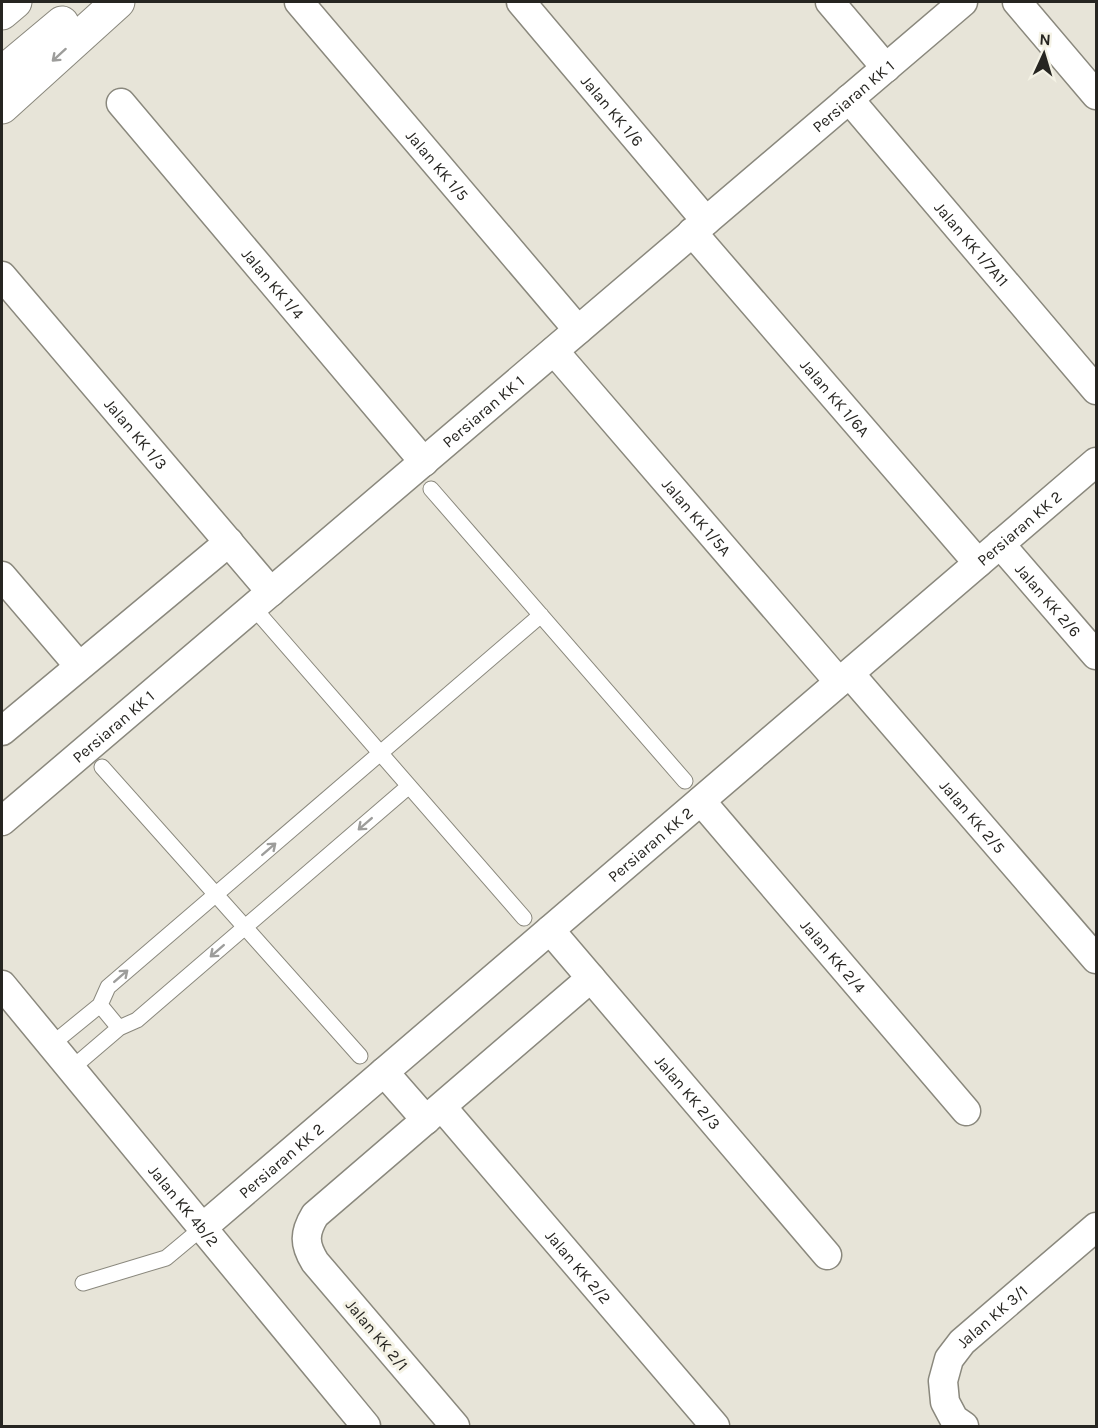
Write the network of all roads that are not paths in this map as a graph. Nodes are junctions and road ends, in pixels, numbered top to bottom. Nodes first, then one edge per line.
1 (15, 2) edge
2 (89, 2) edge
3 (118, 2) edge
4 (299, 2) edge
5 (521, 2) edge
6 (830, 2) edge
7 (963, 2) edge
8 (1017, 2) edge
9 (2, 13) edge
10 (886, 68) junction
11 (2, 73) edge
12 (1096, 95) edge
13 (849, 99) junction
14 (121, 103) dead end
15 (2, 107) edge
16 (699, 227) junction
17 (2, 276) edge
18 (578, 330) junction
19 (554, 351) junction
20 (1096, 390) edge
21 (424, 462) junction
22 (1096, 462) edge
23 (431, 489) dead end
24 (229, 542) junction
25 (1000, 544) junction
26 (978, 563) junction
27 (2, 576) edge
28 (262, 599) junction
29 (541, 615) junction
30 (1096, 655) edge
31 (79, 666) junction
32 (844, 678) junction
33 (2, 731) edge
34 (380, 753) junction
35 (102, 767) dead end
36 (409, 786) junction
37 (693, 791) junction
38 (2, 821) edge
39 (216, 895) junction
40 (524, 918) dead end
41 (245, 927) junction
42 (550, 930) junction
43 (1096, 958) edge
44 (591, 978) junction
45 (2, 986) edge
46 (99, 1005) junction
47 (119, 1028) junction
48 (51, 1045) junction
49 (360, 1056) dead end
50 (71, 1069) junction
51 (384, 1072) junction
52 (966, 1111) dead end
53 (434, 1113) junction
54 (1096, 1227) edge
55 (202, 1228) junction
56 (827, 1255) dead end
57 (83, 1283) dead end
58 (366, 1426) edge
59 (455, 1426) edge
60 (715, 1426) edge
61 (964, 1426) edge

1 - 9 main road
2 - 11 main road
3 -> 15 main road
4 - 18 street, Jalan KK 1/5
5 - 16 street, Jalan KK 1/6
6 - 10 street
7 - 10 street, Persiaran KK 1
8 - 12 street
10 - 13 street, Persiaran KK 1
13 - 16 street, Persiaran KK 1
13 - 20 street, Jalan KK 1/7A11
14 - 21 street, Jalan KK 1/4
16 - 18 street, Persiaran KK 1
16 - 26 street, Jalan KK 1/6A
17 - 24 street, Jalan KK 1/3
18 - 19 street, Persiaran KK 1
19 - 21 street, Persiaran KK 1
19 - 32 street, Jalan KK 1/5A
21 - 28 street, Persiaran KK 1
22 - 25 street, Persiaran KK 2
23 - 29 lane
24 - 28 street, Jalan KK 1/3
24 - 31 street
25 - 26 street, Persiaran KK 2
25 - 30 street, Jalan KK 2/6
26 - 32 street, Persiaran KK 2
27 - 31 street
28 - 34 lane
28 - 38 street, Persiaran KK 1
29 - 34 lane
29 - 37 lane
31 - 33 street
32 - 37 street, Persiaran KK 2
32 - 43 street, Jalan KK 2/5
34 - 36 lane
39 -> 34 lane
35 - 39 lane
36 - 40 lane
36 -> 41 lane
37 - 42 street, Persiaran KK 2
37 - 52 street, Jalan KK 2/4
39 - 41 lane
46 -> 39 lane
41 -> 47 lane
41 - 49 lane
42 - 44 street, Jalan KK 2/3
42 - 51 street, Persiaran KK 2
44 - 53 street
44 - 56 street, Jalan KK 2/3
45 - 48 street, Jalan KK 4b/2
46 - 47 lane
46 - 48 lane
47 - 50 lane
48 - 50 street, Jalan KK 4b/2
50 - 55 street, Jalan KK 4b/2
51 - 53 street, Jalan KK 2/2
51 - 55 street, Persiaran KK 2
53 - 59 street, Jalan KK 2/1
53 - 60 street, Jalan KK 2/2
54 - 61 street, Jalan KK 3/1
55 - 57 lane
55 - 58 street, Jalan KK 4b/2

